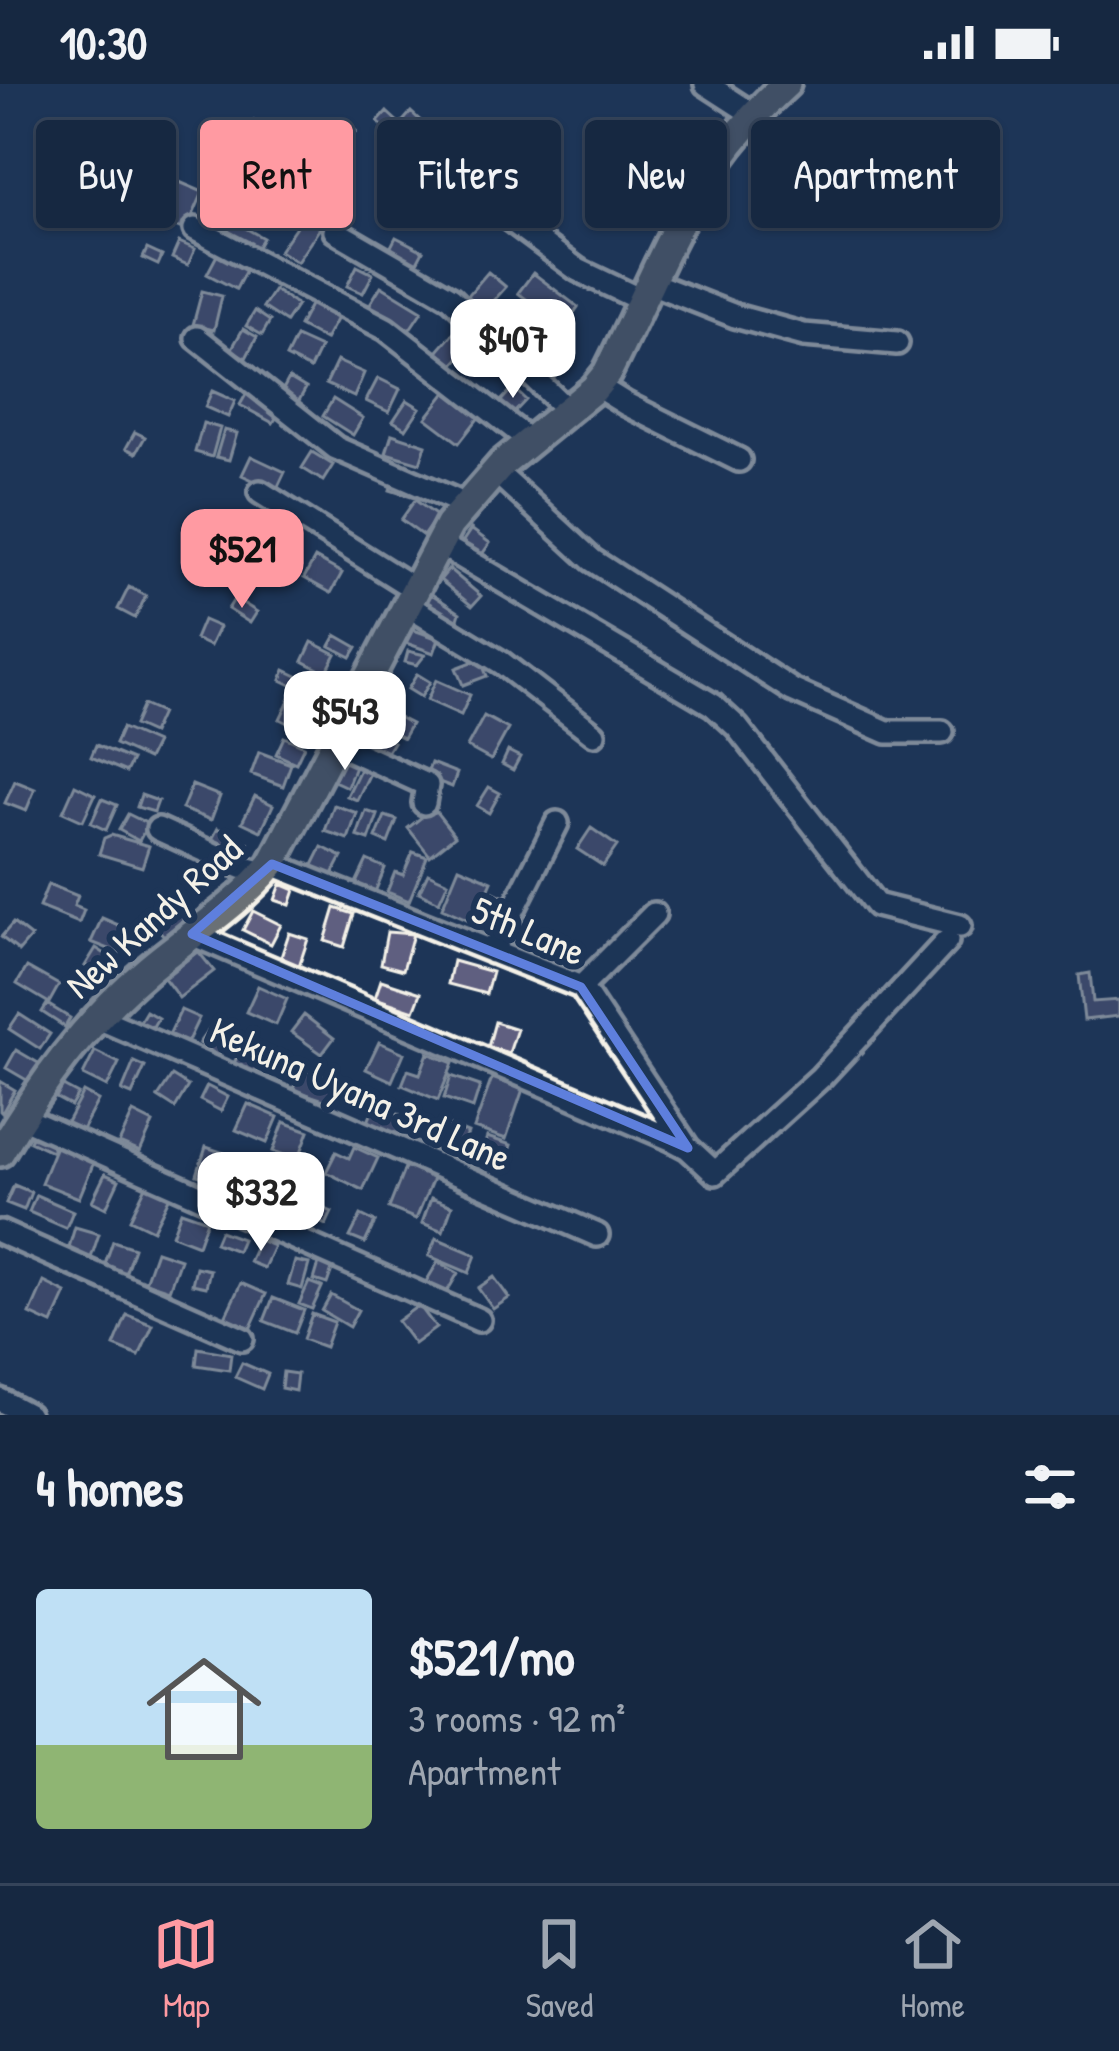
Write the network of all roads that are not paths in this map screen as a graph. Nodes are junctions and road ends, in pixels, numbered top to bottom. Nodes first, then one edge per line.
1 (706, 84) edge
2 (786, 84) edge
3 (754, 115) junction
4 (521, 228) edge
5 (195, 229) dead end
6 (335, 231) dead end
7 (644, 291) junction
8 (197, 338) dead end
9 (897, 343) dead end
10 (597, 386) junction
11 (568, 411) junction
12 (530, 441) junction
13 (739, 460) dead end
14 (495, 471) junction
15 (260, 492) dead end
16 (464, 504) junction
17 (438, 543) junction
18 (409, 596) junction
19 (942, 732) dead end
20 (594, 734) dead end
21 (333, 742) junction
22 (424, 803) dead end
23 (557, 823) dead end
24 (158, 829) dead end
25 (268, 868) junction
26 (654, 914) dead end
27 (192, 934) junction
28 (491, 952) junction
29 (581, 987) junction
30 (96, 1017) junction
31 (21, 1117) junction
32 (688, 1148) junction
33 (0, 1152) edge
34 (0, 1232) edge
35 (597, 1235) dead end
36 (479, 1320) dead end
37 (242, 1339) dead end
38 (0, 1400) edge
39 (28, 1415) edge

1 - 3 street
2 - 3 main road, New Kandy Road
3 - 7 main road, New Kandy Road
4 - 7 street
5 - 12 street
6 - 11 street
7 - 9 street
7 - 10 main road, New Kandy Road
8 - 16 street
10 - 11 main road, New Kandy Road
10 - 13 street
11 - 12 main road, New Kandy Road
12 - 14 main road, New Kandy Road
14 - 16 main road, New Kandy Road
14 - 19 street
15 - 18 street
16 - 17 main road, New Kandy Road
17 - 18 main road, New Kandy Road
17 - 32 street
18 - 20 street
18 - 21 main road, New Kandy Road
21 - 22 street
21 - 25 main road, New Kandy Road
23 - 28 street
24 - 25 street, 5th Lane
25 - 27 main road, New Kandy Road
25 - 28 street, 5th Lane
26 - 29 street
27 - 30 main road, New Kandy Road
27 - 32 street
28 - 29 street, 5th Lane
29 - 32 street, 5th Lane
30 - 31 main road, New Kandy Road
30 - 35 street, Kekuna Uyana 3rd Lane
31 - 33 main road, New Kandy Road
31 - 36 street
34 - 37 street
38 - 39 street

